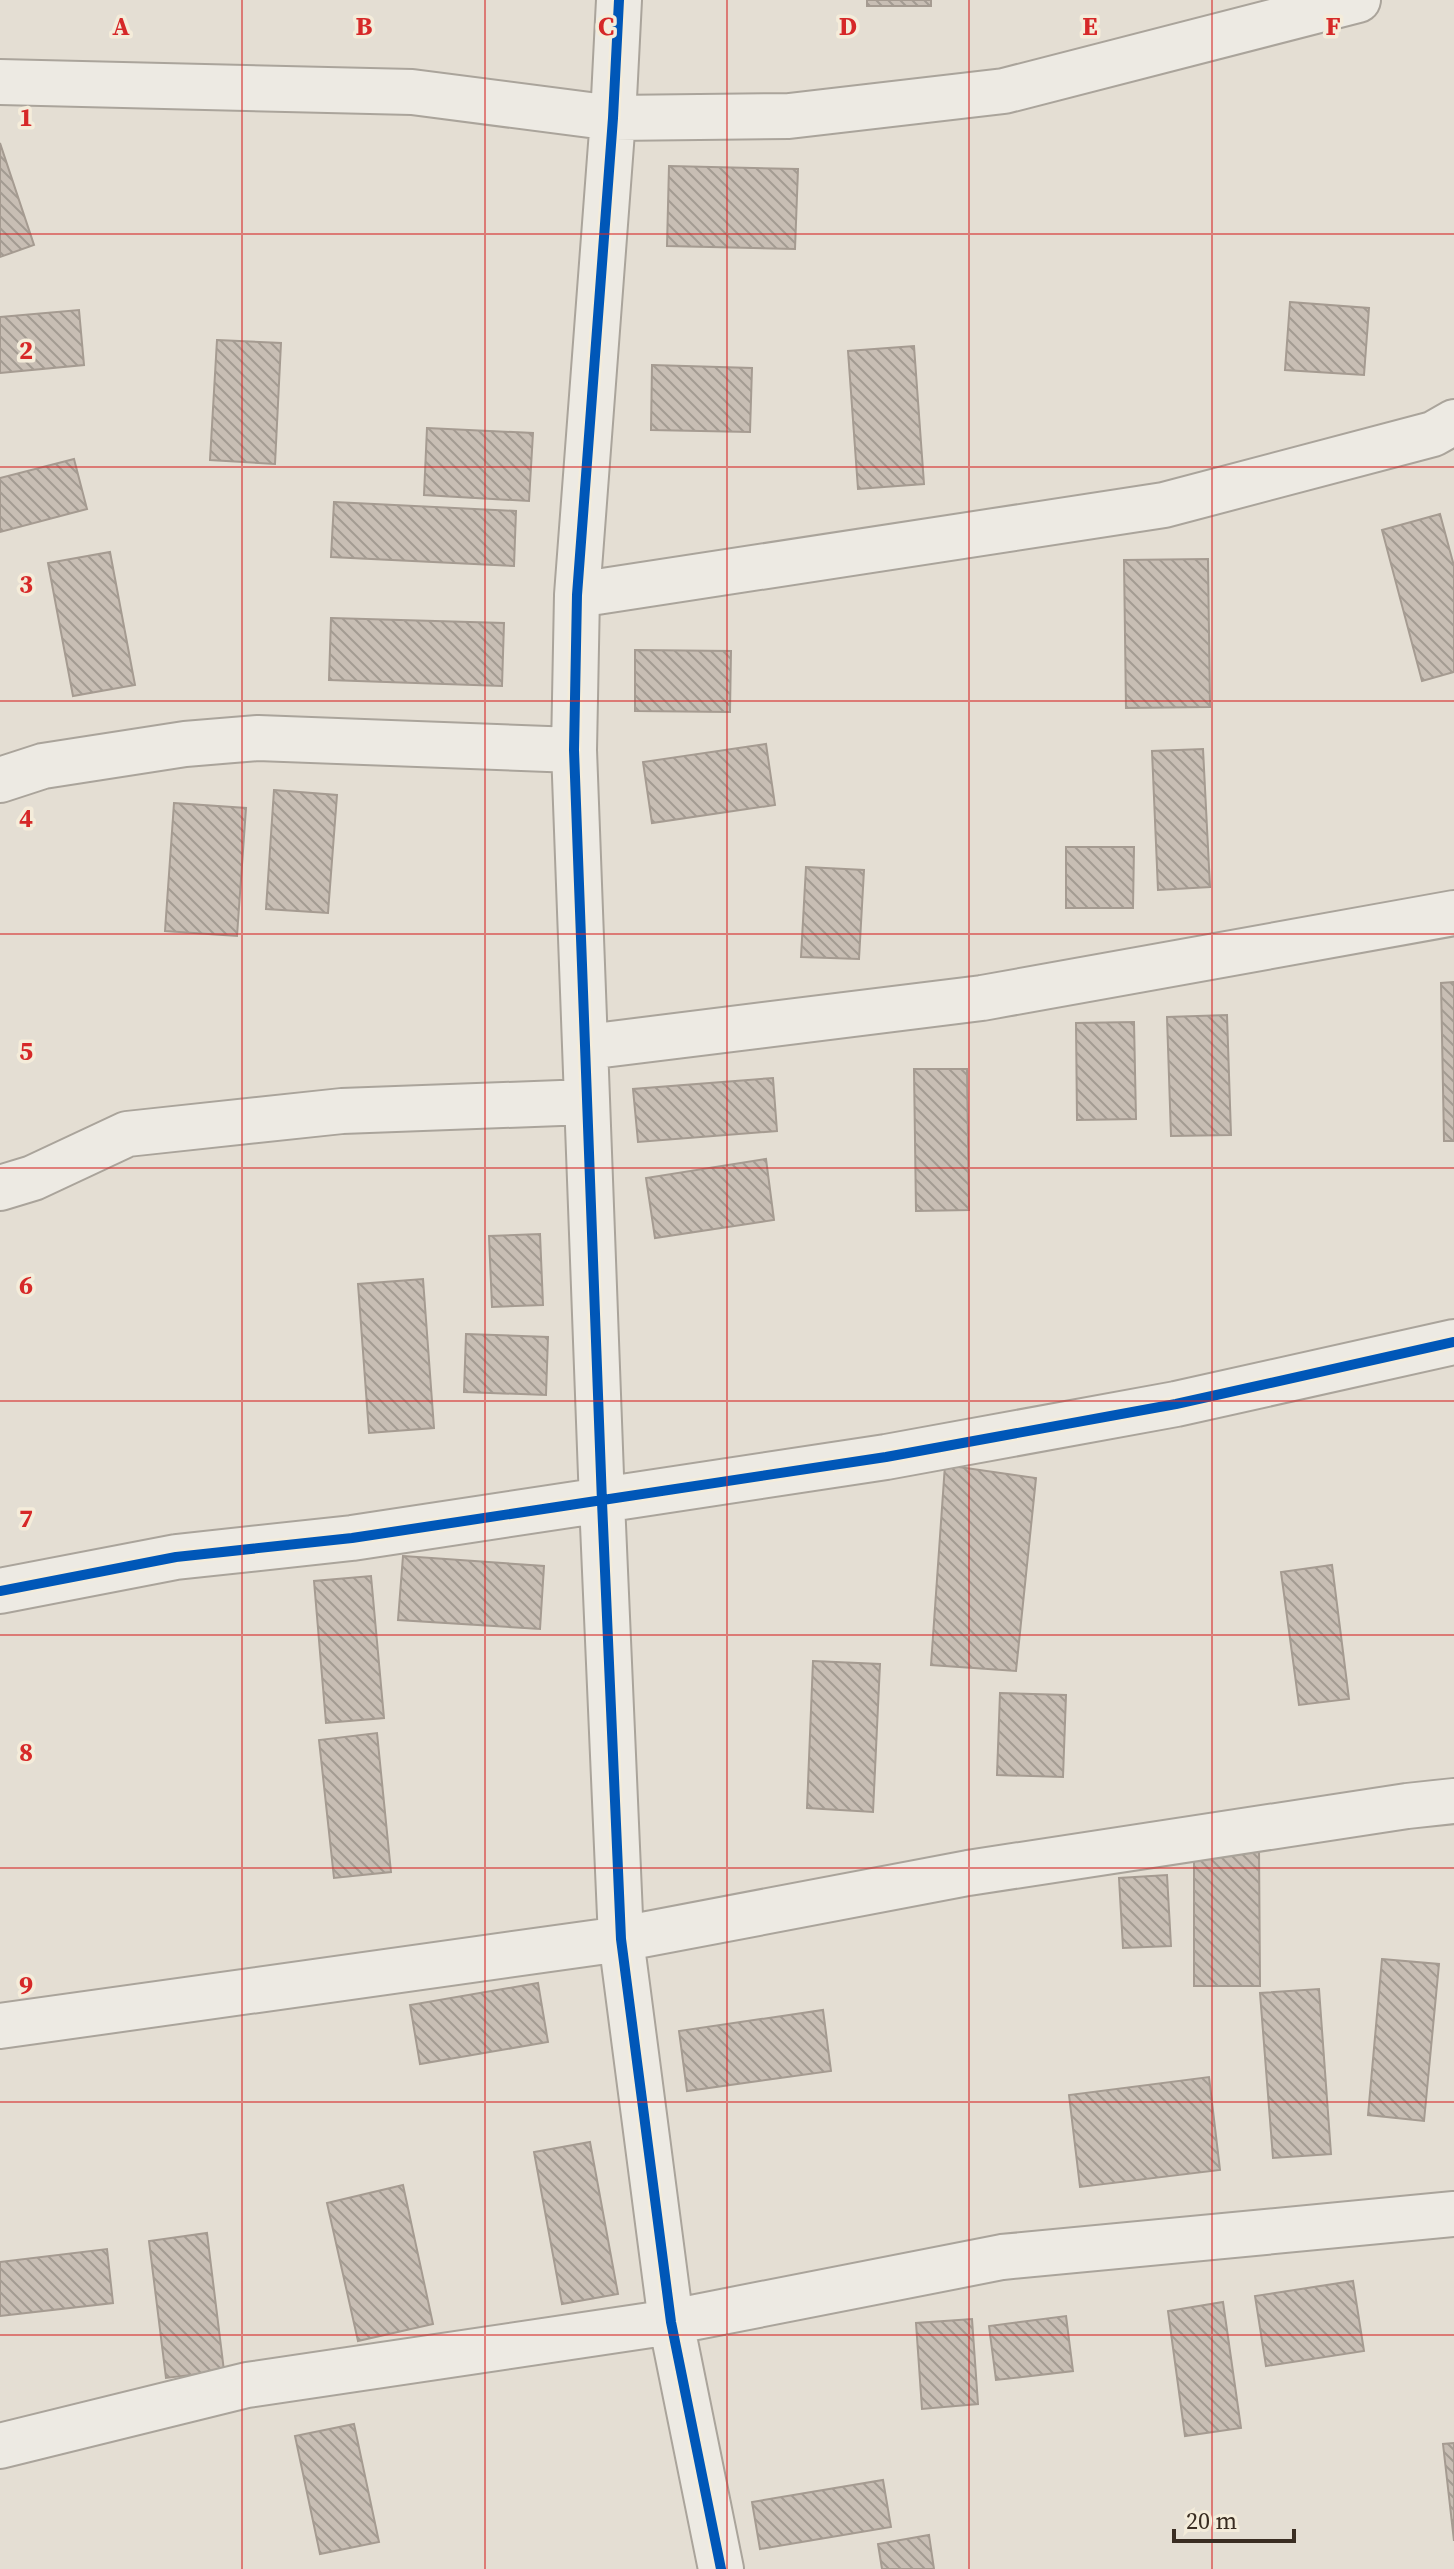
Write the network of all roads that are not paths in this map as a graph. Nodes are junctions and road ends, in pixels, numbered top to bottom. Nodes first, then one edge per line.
1 (619, 0) edge
2 (1358, 0) edge
3 (0, 82) edge
4 (613, 118) junction
5 (1454, 422) edge
6 (577, 595) junction
7 (574, 750) junction
8 (0, 780) edge
9 (1454, 913) edge
10 (587, 1047) junction
11 (587, 1102) junction
12 (0, 1188) edge
13 (1454, 1342) edge
14 (602, 1502) junction
15 (0, 1591) edge
16 (1454, 1801) edge
17 (621, 1939) junction
18 (0, 2026) edge
19 (1454, 2214) edge
20 (671, 2322) junction
21 (0, 2446) edge
22 (721, 2569) edge

1 - 4 street
2 - 4 street
3 - 4 street
4 - 6 street
5 - 6 street
6 - 7 street
7 - 8 street
7 - 10 street
9 - 10 street
10 - 11 street
11 - 12 street
11 - 14 street
13 - 14 street
14 - 15 street
14 - 17 street
16 - 17 street
17 - 18 street
17 - 20 street
19 - 20 street
20 - 21 street
20 - 22 street

